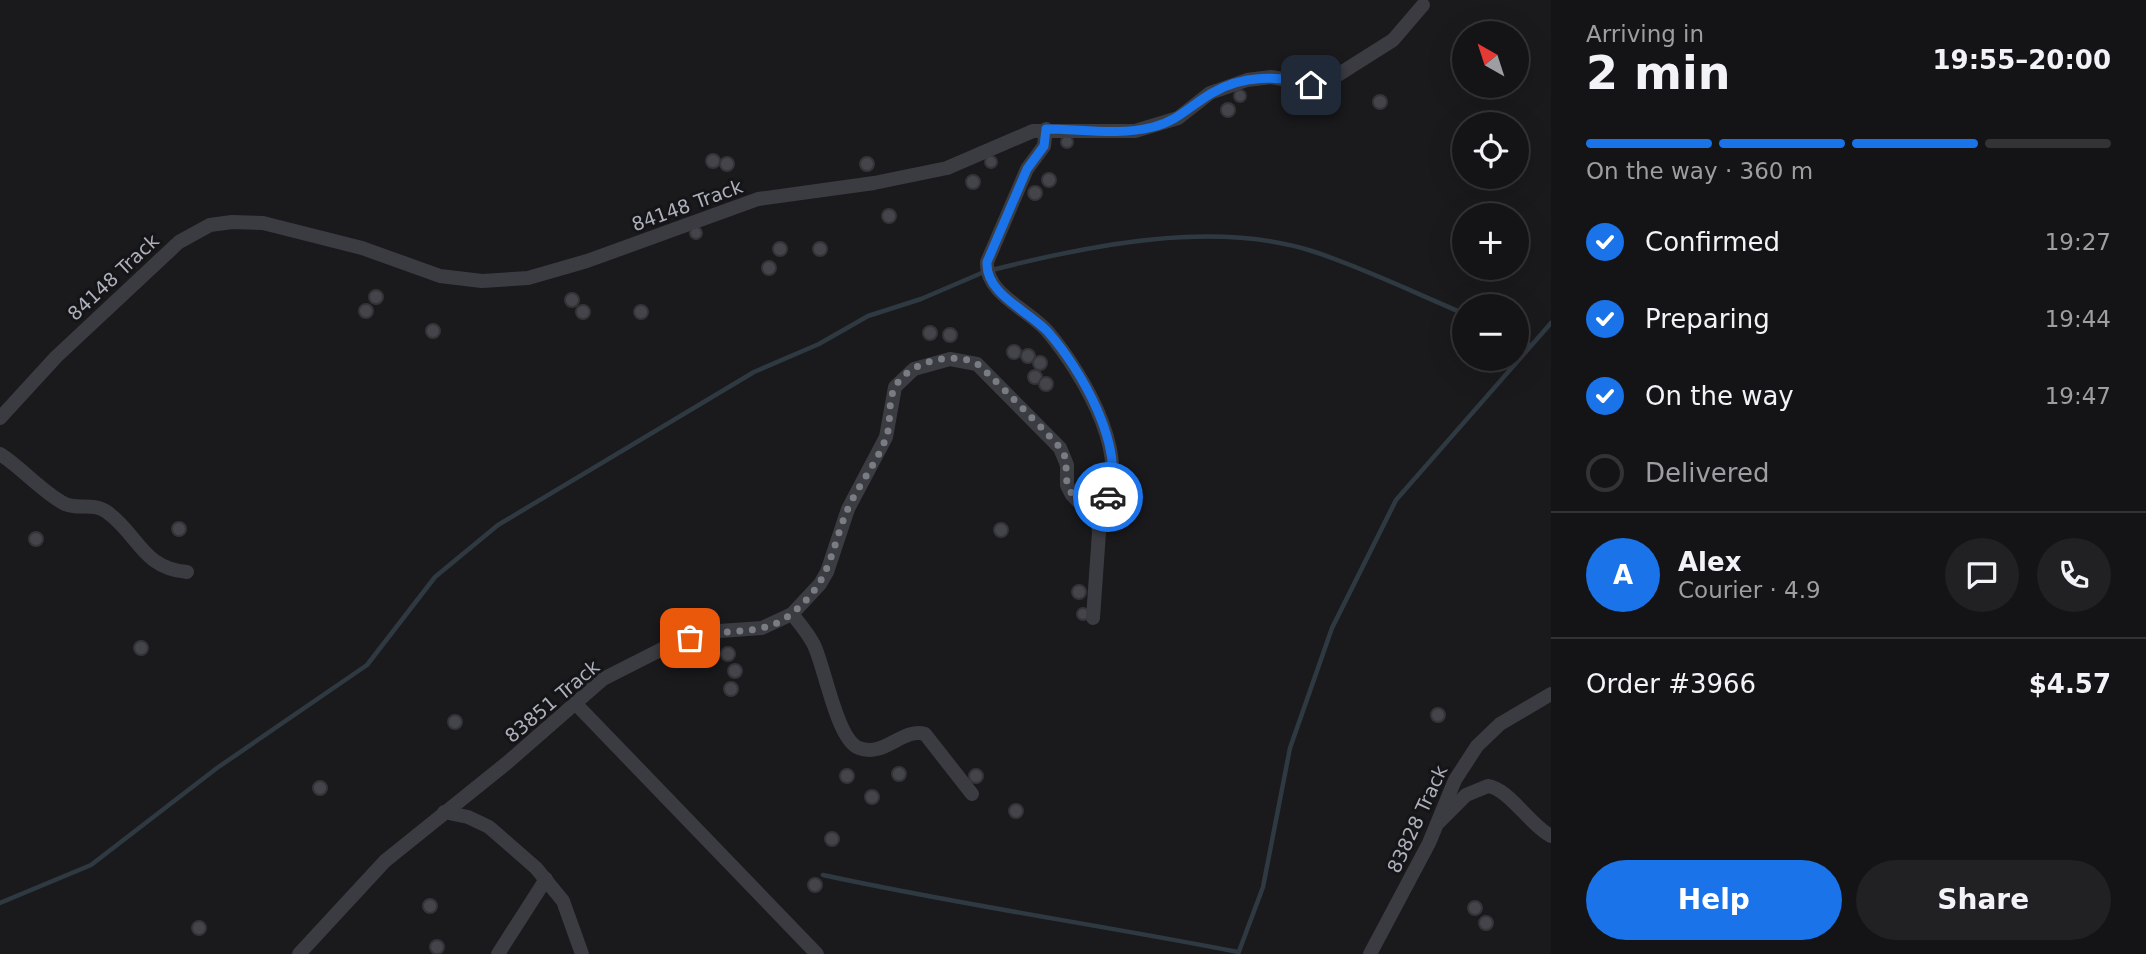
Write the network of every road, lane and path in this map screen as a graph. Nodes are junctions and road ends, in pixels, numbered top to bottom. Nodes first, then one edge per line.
1 (1423, 5) dead end
2 (1046, 129) junction
3 (0, 418) edge
4 (0, 454) edge
5 (1093, 514) junction
6 (187, 572) dead end
7 (792, 614) junction
8 (1093, 618) dead end
9 (1551, 694) edge
10 (574, 702) junction
11 (972, 794) dead end
12 (444, 812) junction
13 (1435, 825) junction
14 (1551, 836) edge
15 (546, 879) junction
16 (299, 954) edge
17 (498, 954) edge
18 (582, 954) edge
19 (817, 954) edge
20 (1370, 954) edge

1 - 2 street, 84148 Track
2 - 3 street, 84148 Track
2 - 5 street
4 - 6 street
5 - 7 street, 83851 Track
5 - 8 street
7 - 10 street, 83851 Track
7 - 11 street
9 - 13 street, 83828 Track
10 - 12 street, 83851 Track
10 - 19 street
12 - 15 street
12 - 16 street, 83851 Track
13 - 14 street
13 - 20 street, 83828 Track
15 - 17 street
15 - 18 street

